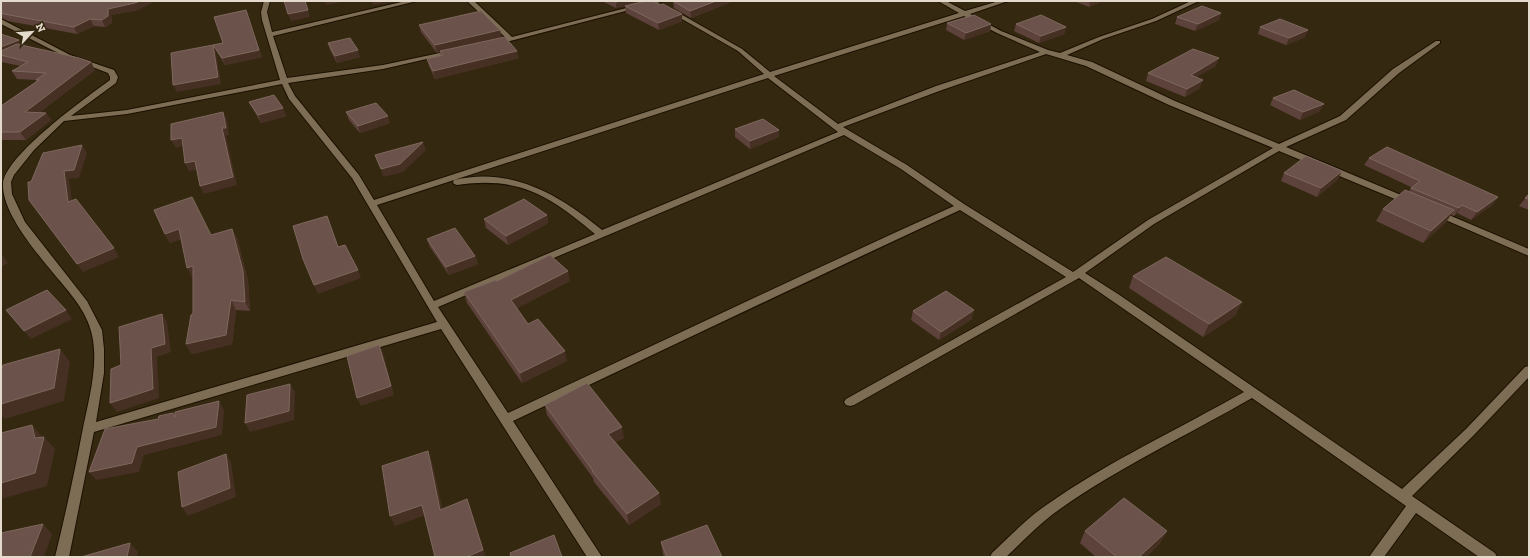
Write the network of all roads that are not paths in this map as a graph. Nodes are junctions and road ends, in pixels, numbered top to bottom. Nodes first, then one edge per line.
1 (267, 1) edge
2 (414, 1) edge
3 (470, 1) edge
4 (657, 1) edge
5 (941, 1) edge
6 (1005, 1) edge
7 (1182, 1) edge
8 (1194, 2) edge
9 (964, 14) junction
10 (1, 21) edge
11 (270, 35) junction
12 (510, 39) junction
13 (1438, 42) dead end
14 (488, 45) edge
15 (459, 51) edge
16 (1046, 52) junction
17 (1061, 55) junction
18 (770, 76) junction
19 (284, 81) junction
20 (62, 119) junction
21 (836, 127) junction
22 (844, 132) junction
23 (1280, 147) junction
24 (436, 184) junction
25 (372, 204) junction
26 (961, 206) junction
27 (601, 234) junction
28 (1529, 253) edge
29 (1075, 275) junction
30 (432, 306) junction
31 (444, 324) junction
32 (1529, 370) edge
33 (1252, 393) junction
34 (850, 402) dead end
35 (506, 419) junction
36 (89, 429) junction
37 (1403, 496) junction
38 (1416, 504) junction
39 (62, 557) edge
40 (595, 557) edge
41 (996, 557) edge
42 (1376, 557) edge
43 (1490, 557) edge

1 - 11 street
2 - 11 street
3 - 12 street
4 - 12 street
4 - 18 street
5 - 9 street
6 - 9 street
7 - 8 street
8 - 17 street
9 - 16 street
9 - 18 street
10 - 20 street
11 - 19 street
12 - 14 street
13 - 23 street
15 - 19 street
16 - 17 street
16 - 21 street
17 - 23 street
18 - 21 street
18 - 24 street
19 - 20 street
19 - 25 street
20 - 36 street
21 - 22 street
22 - 26 street
22 - 27 street
23 - 28 street
23 - 29 street
24 - 25 street
24 - 27 street
25 - 30 street
26 - 29 street
26 - 35 street
27 - 30 street
29 - 33 street
29 - 34 street
30 - 31 street
31 - 35 street
31 - 36 street
32 - 37 street
33 - 37 street
33 - 41 street
35 - 40 street
36 - 39 street
37 - 38 street
38 - 42 street
38 - 43 street

